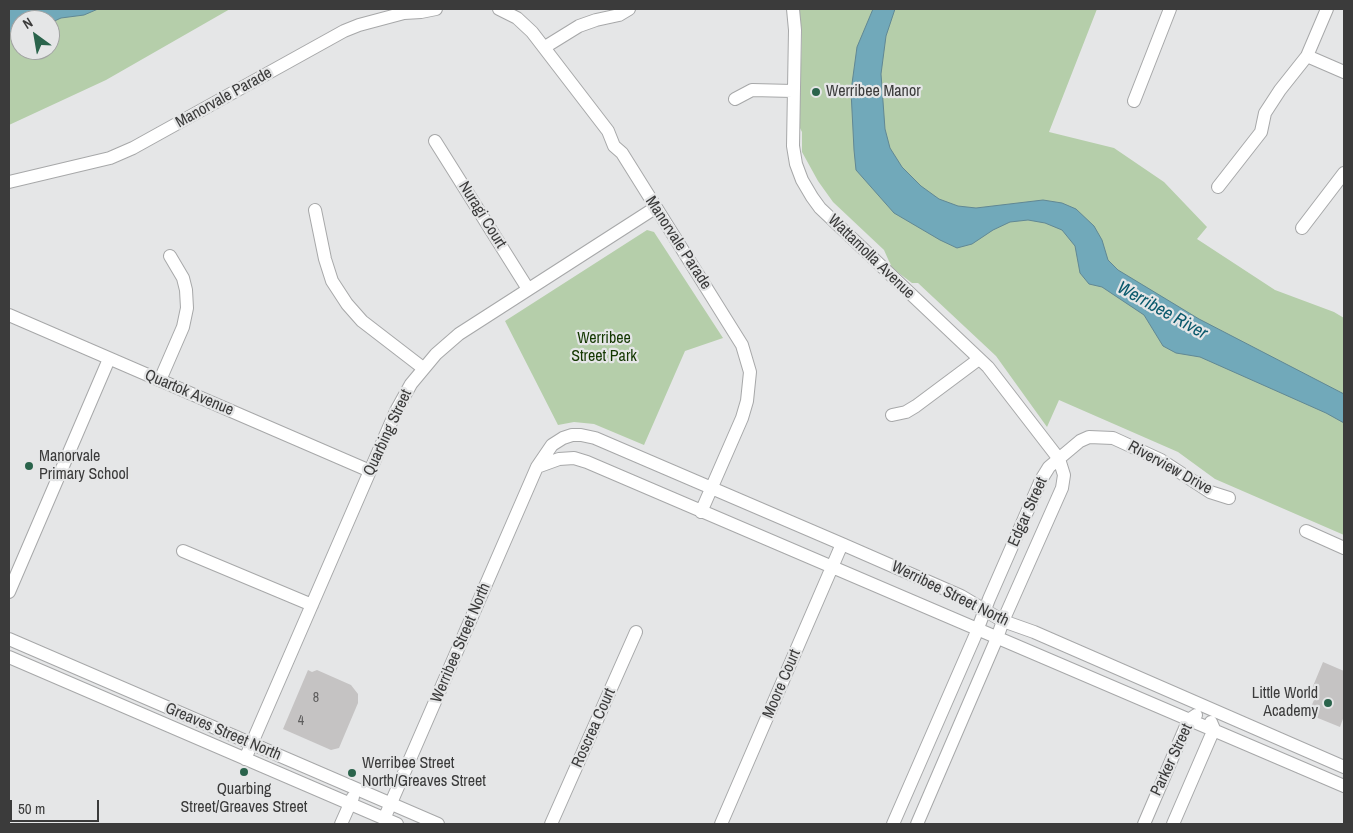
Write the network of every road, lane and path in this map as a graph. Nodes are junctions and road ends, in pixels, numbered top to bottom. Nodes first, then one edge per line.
1 (436, 9) edge
2 (499, 9) edge
3 (630, 9) edge
4 (793, 9) edge
5 (1170, 9) edge
6 (1327, 9) edge
7 (545, 47) junction
8 (1307, 56) junction
9 (1344, 72) edge
10 (793, 91) junction
11 (735, 99) dead end
12 (1134, 102) dead end
13 (434, 141) dead end
14 (1344, 173) edge
15 (9, 182) edge
16 (1218, 187) dead end
17 (655, 208) junction
18 (315, 210) dead end
19 (1302, 228) dead end
20 (170, 256) dead end
21 (528, 289) junction
22 (9, 315) edge
23 (109, 359) junction
24 (979, 359) junction
25 (423, 368) junction
26 (160, 380) junction
27 (892, 415) dead end
28 (1059, 459) junction
29 (537, 467) junction
30 (370, 471) junction
31 (712, 488) junction
32 (1229, 498) dead end
33 (701, 512) junction
34 (1306, 532) dead end
35 (842, 544) junction
36 (1344, 548) edge
37 (183, 552) dead end
38 (831, 568) junction
39 (9, 592) edge
40 (312, 605) junction
41 (984, 610) junction
42 (1003, 621) junction
43 (977, 630) junction
44 (636, 632) dead end
45 (997, 638) junction
46 (9, 639) edge
47 (9, 657) edge
48 (1206, 708) junction
49 (1190, 719) junction
50 (1214, 729) junction
51 (252, 744) junction
52 (245, 760) junction
53 (1344, 767) edge
54 (1344, 786) edge
55 (357, 789) junction
56 (350, 804) junction
57 (391, 804) junction
58 (384, 819) junction
59 (341, 824) edge
60 (397, 824) edge
61 (438, 824) edge
62 (552, 824) edge
63 (721, 824) edge
64 (893, 824) edge
65 (917, 824) edge
66 (1144, 824) edge
67 (1173, 824) edge

1 - 15 street, Manorvale Parade
2 - 7 street, Manorvale Parade
3 - 7 street
4 - 10 street, Wattamolla Avenue
5 - 12 street
6 - 8 street
7 - 17 street, Manorvale Parade
8 - 9 street
8 - 16 street
10 - 11 street
10 - 24 street, Wattamolla Avenue
13 - 21 street, Nuragi Court
14 - 19 street
17 - 21 street, Quarbing Street
17 - 31 street, Manorvale Parade
18 - 25 street
20 - 26 street
21 - 25 street, Quarbing Street
22 - 23 street, Quartok Avenue
23 - 26 street, Quartok Avenue
23 - 39 street
24 - 27 street
24 - 28 street, Wattamolla Avenue
25 - 30 street, Quarbing Street
26 - 30 street, Quartok Avenue
28 - 32 street, Riverview Drive
28 - 41 street, Edgar Street
28 - 42 street, Edgar Street
29 - 31 street, Werribee Street North
29 - 33 street, Werribee Street North
29 - 57 street, Werribee Street North
30 - 40 street, Quarbing Street
31 - 33 street, Manorvale Parade
31 - 35 street, Werribee Street North
33 - 38 street, Werribee Street North
34 - 36 street
35 - 38 street, Moore Court
35 - 41 street, Werribee Street North
37 - 40 street
38 - 43 street, Werribee Street North
38 - 63 street, Moore Court
40 - 51 street, Quarbing Street
41 - 42 street, Werribee Street North
41 - 43 street, Edgar Street
42 - 45 street, Edgar Street
42 - 48 street, Werribee Street North
43 - 45 street, Werribee Street North
43 - 64 street, Edgar Street
44 - 62 street, Roscrea Court
45 - 49 street, Werribee Street North
45 - 65 street, Edgar Street
46 - 51 street, Greaves Street North
47 - 52 street, Greaves Street North
48 - 49 street, Parker Street
48 - 50 street, Parker Street
48 - 53 street, Werribee Street North
49 - 50 street, Werribee Street North
49 - 66 street, Parker Street
50 - 54 street, Werribee Street North
50 - 67 street, Parker Street
51 - 52 street, Quarbing Street
51 - 55 street, Greaves Street North
52 - 56 street, Greaves Street North
55 - 56 street
55 - 57 street, Greaves Street North
56 - 58 street, Greaves Street North
56 - 59 street
57 - 58 street, Werribee Street North
57 - 61 street, Greaves Street North
58 - 60 street, Greaves Street North

